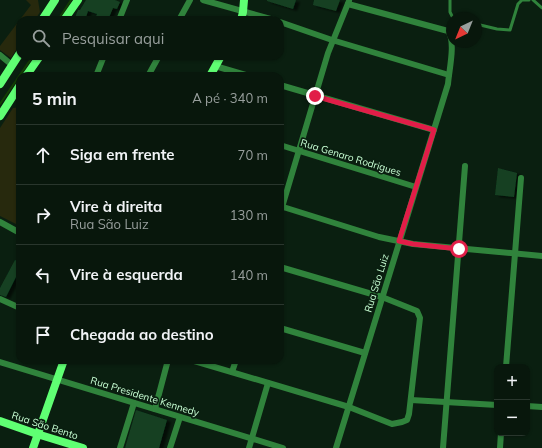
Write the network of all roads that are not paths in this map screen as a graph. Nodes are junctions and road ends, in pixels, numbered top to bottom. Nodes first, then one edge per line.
1 (54, 0) edge
2 (78, 0) edge
3 (127, 0) edge
4 (190, 0) edge
5 (203, 0) edge
6 (244, 0) edge
7 (450, 0) edge
8 (528, 0) edge
9 (533, 0) edge
10 (348, 2) edge
11 (542, 8) edge
12 (243, 12) junction
13 (450, 12) edge
14 (44, 16) edge
15 (67, 16) edge
16 (121, 16) edge
17 (181, 16) edge
18 (242, 16) edge
19 (258, 16) edge
20 (284, 23) edge
21 (482, 25) edge
22 (332, 40) junction
23 (0, 55) edge
24 (16, 59) edge
25 (37, 60) edge
26 (102, 60) edge
27 (157, 60) edge
28 (219, 60) edge
29 (12, 65) junction
30 (215, 66) junction
31 (29, 72) edge
32 (98, 72) edge
33 (150, 72) edge
34 (212, 72) edge
35 (235, 72) edge
36 (449, 75) junction
37 (0, 84) edge
38 (284, 86) edge
39 (315, 96) junction
40 (16, 98) edge
41 (0, 116) edge
42 (434, 130) junction
43 (284, 146) edge
44 (299, 151) junction
45 (465, 166) dead end
46 (521, 178) dead end
47 (416, 187) junction
48 (284, 197) edge
49 (284, 207) edge
50 (0, 222) edge
51 (16, 230) edge
52 (399, 241) junction
53 (459, 249) junction
54 (515, 254) junction
55 (542, 256) edge
56 (284, 268) edge
57 (382, 297) junction
58 (0, 299) edge
59 (16, 306) edge
60 (284, 329) edge
61 (365, 353) junction
62 (0, 362) edge
63 (63, 364) edge
64 (167, 364) edge
65 (205, 364) edge
66 (235, 364) edge
67 (506, 364) edge
68 (232, 372) junction
69 (57, 380) junction
70 (268, 383) junction
71 (411, 400) junction
72 (446, 402) junction
73 (134, 403) junction
74 (494, 405) edge
75 (349, 406) junction
76 (530, 406) edge
77 (542, 407) edge
78 (154, 409) junction
79 (180, 417) junction
80 (0, 421) edge
81 (37, 434) junction
82 (501, 436) edge
83 (252, 438) junction
84 (33, 448) edge
85 (83, 448) edge
86 (120, 448) edge
87 (170, 448) edge
88 (249, 448) edge
89 (283, 448) edge
90 (336, 448) edge
91 (443, 448) edge
92 (500, 448) edge

1 - 14 street
2 - 15 street
3 - 16 street
4 - 17 street
5 - 12 street
6 - 12 street
7 - 13 lane
8 - 21 lane
9 - 11 lane
10 - 22 street
10 - 36 street, Rua São Luiz
12 - 18 street
12 - 19 street
20 - 22 street
22 - 36 street
22 - 39 street
23 - 29 street
24 - 29 street
25 - 31 street
26 - 32 street
27 - 33 street
28 - 30 street
29 - 37 street
30 - 34 street
30 - 35 street
36 - 42 street, Rua São Luiz
38 - 39 street
39 - 42 street
39 - 44 street
40 - 41 street
42 - 47 street, Rua São Luiz
43 - 44 street, Rua Genaro Rodrigues
44 - 47 street, Rua Genaro Rodrigues
44 - 48 street
45 - 53 street
46 - 54 street
47 - 52 street, Rua São Luiz
49 - 52 street
50 - 51 street
52 - 53 street
52 - 57 street, Rua São Luiz
53 - 54 street
53 - 72 street
54 - 55 street
54 - 67 street
56 - 57 street
57 - 61 street, Rua São Luiz
57 - 71 street
58 - 59 street
60 - 61 street
61 - 75 street, Rua São Luiz
62 - 69 street, Rua Presidente Kennedy
63 - 69 street
64 - 78 street
65 - 68 street
66 - 68 street
68 - 70 street
69 - 73 street, Rua Presidente Kennedy
69 - 81 street
70 - 75 street
70 - 83 street
71 - 72 street
71 - 75 street
72 - 74 street
72 - 91 street
73 - 78 street, Rua Presidente Kennedy
73 - 86 street
75 - 90 street, Rua São Luiz
76 - 77 street
78 - 79 street, Rua Presidente Kennedy
79 - 83 street, Rua Presidente Kennedy
79 - 87 street
80 - 81 street, Rua São Bento
81 - 84 street
81 - 85 street, Rua São Bento
82 - 92 street
83 - 88 street
83 - 89 street, Rua Presidente Kennedy

